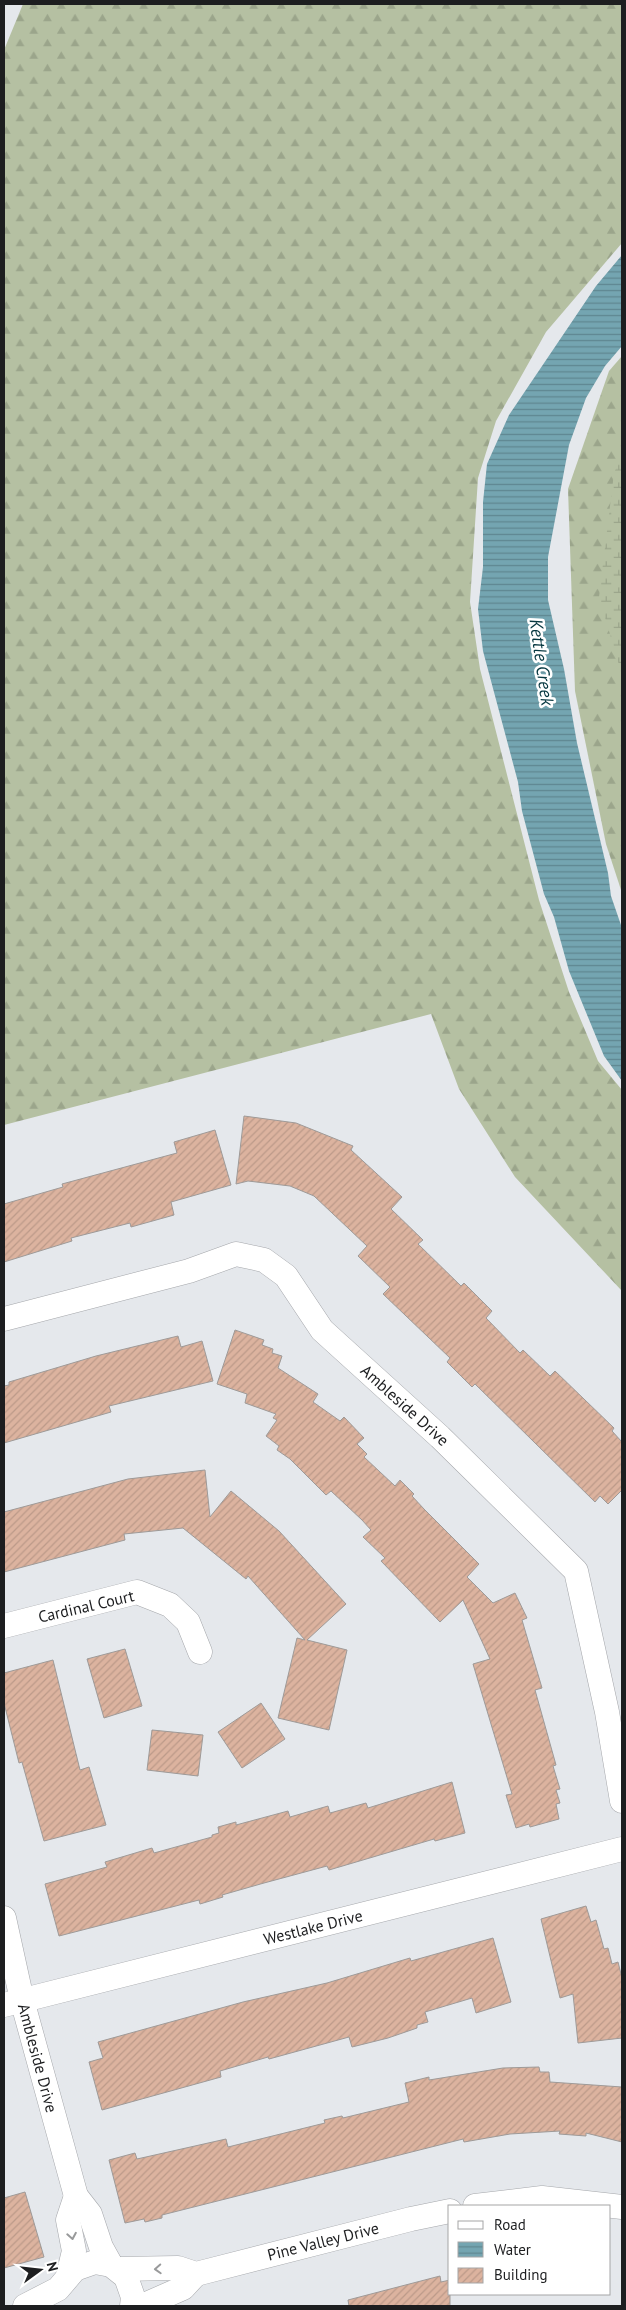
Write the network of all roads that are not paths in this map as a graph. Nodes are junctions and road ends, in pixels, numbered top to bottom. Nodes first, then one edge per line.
1 (4, 1319) edge
2 (4, 1626) edge
3 (200, 1652) dead end
4 (622, 1801) edge
5 (622, 1849) edge
6 (4, 1918) edge
7 (13, 2002) edge
8 (76, 2196) junction
9 (483, 2205) edge
10 (604, 2205) edge
11 (448, 2211) edge
12 (114, 2267) junction
13 (196, 2274) junction
14 (62, 2289) edge
15 (25, 2306) edge
16 (132, 2306) edge
17 (142, 2306) edge

1 - 4 street, Ambleside Drive
2 - 3 street, Cardinal Court
5 - 7 street, Westlake Drive
6 - 7 street, Ambleside Drive
7 - 8 street, Ambleside Drive
8 - 12 street, Ambleside Drive
8 -> 14 street
9 - 10 street
11 - 13 street, Pine Valley Drive
13 -> 12 street, Pine Valley Drive
12 - 14 street, Pine Valley Drive
12 - 16 street
13 - 17 street, Pine Valley Drive
14 - 15 street, Pine Valley Drive

